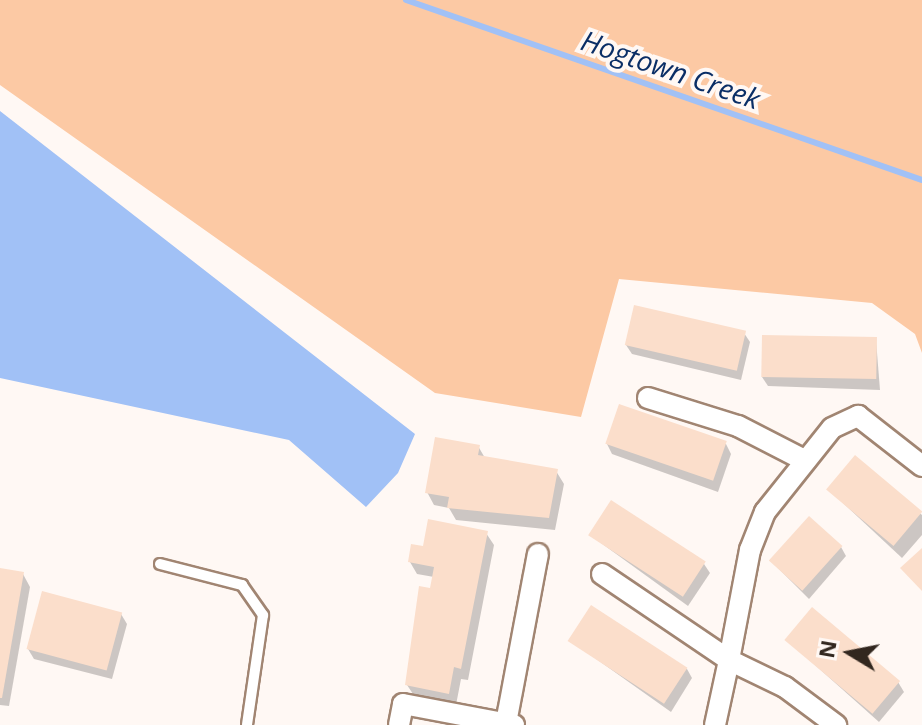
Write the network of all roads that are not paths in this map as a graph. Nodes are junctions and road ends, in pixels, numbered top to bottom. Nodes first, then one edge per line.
1 (648, 398) dead end
2 (806, 461) junction
3 (922, 466) edge
4 (538, 554) dead end
5 (160, 564) dead end
6 (602, 574) dead end
7 (729, 660) junction
8 (510, 724) edge
9 (247, 725) edge
10 (399, 725) edge
11 (715, 725) edge
12 (836, 725) edge

1 - 2 street
2 - 3 street
2 - 7 street
4 - 8 street
5 - 9 lane
6 - 7 street
7 - 11 street
7 - 12 street
8 - 10 street

